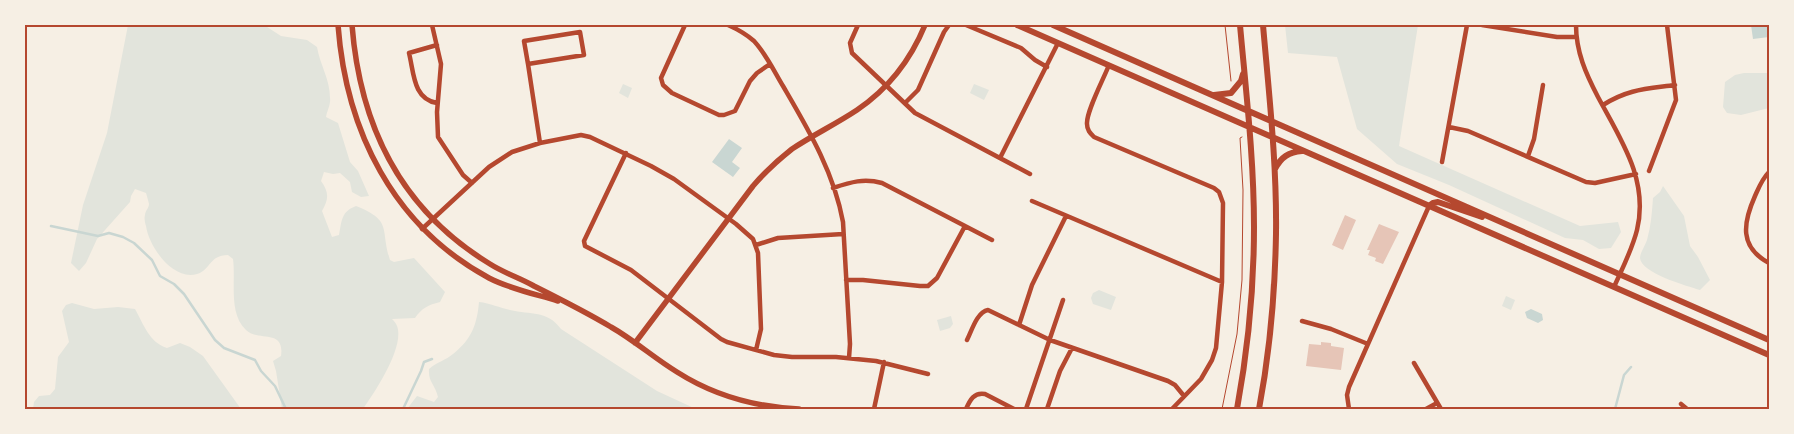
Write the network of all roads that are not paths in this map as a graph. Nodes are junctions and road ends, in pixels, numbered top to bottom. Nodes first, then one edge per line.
1 (338, 25) edge
2 (352, 25) edge
3 (432, 25) edge
4 (685, 25) edge
5 (728, 25) edge
6 (858, 25) edge
7 (926, 25) edge
8 (949, 25) edge
9 (966, 25) edge
10 (1017, 25) edge
11 (1053, 25) edge
12 (1240, 25) edge
13 (1262, 25) edge
14 (1467, 25) edge
15 (1482, 25) edge
16 (1576, 25) edge
17 (1667, 25) edge
18 (1576, 36) junction
19 (1058, 43) junction
20 (437, 45) junction
21 (528, 64) junction
22 (770, 64) junction
23 (1109, 65) junction
24 (1047, 67) junction
25 (1244, 70) junction
26 (886, 85) junction
27 (1543, 85) dead end
28 (1675, 85) junction
29 (1214, 95) junction
30 (437, 103) junction
31 (905, 103) junction
32 (1602, 105) junction
33 (1249, 112) junction
34 (1271, 122) junction
35 (1250, 127) junction
36 (1448, 127) junction
37 (813, 137) junction
38 (1272, 137) junction
39 (540, 143) junction
40 (1305, 151) junction
41 (626, 153) junction
42 (1528, 156) junction
43 (1000, 158) junction
44 (1442, 162) dead end
45 (1275, 170) junction
46 (1649, 171) dead end
47 (1769, 172) edge
48 (1030, 174) dead end
49 (1636, 174) junction
50 (472, 183) junction
51 (833, 188) junction
52 (1032, 201) dead end
53 (1429, 206) junction
54 (1066, 216) junction
55 (728, 218) junction
56 (432, 219) junction
57 (1502, 222) junction
58 (965, 226) junction
59 (422, 229) junction
60 (843, 234) junction
61 (992, 240) dead end
62 (756, 245) junction
63 (1769, 263) edge
64 (1620, 274) junction
65 (846, 280) junction
66 (1222, 282) junction
67 (1614, 287) junction
68 (668, 298) junction
69 (1063, 300) dead end
70 (572, 306) junction
71 (1302, 320) dead end
72 (1019, 324) junction
73 (967, 340) dead end
74 (1050, 340) junction
75 (1769, 340) edge
76 (635, 342) junction
77 (1368, 344) junction
78 (1072, 348) junction
79 (756, 350) junction
80 (1769, 355) edge
81 (849, 358) junction
82 (884, 362) junction
83 (1414, 363) dead end
84 (928, 374) dead end
85 (1184, 396) junction
86 (1437, 403) junction
87 (1681, 404) dead end
88 (799, 409) edge
89 (874, 409) edge
90 (966, 409) edge
91 (1014, 409) edge
92 (1026, 409) edge
93 (1047, 409) edge
94 (1172, 409) edge
95 (1237, 409) edge
96 (1259, 409) edge
97 (1349, 409) edge
98 (1426, 409) edge
99 (1441, 409) edge
100 (1687, 409) edge

1 - 59 street
2 - 56 street
3 - 20 street
4 - 22 street
5 - 22 street
6 - 26 street
7 - 26 street
8 - 31 street
9 - 24 street
10 - 19 main road
11 - 29 main road
12 - 25 main road
13 - 34 main road
14 - 36 street
15 - 18 street
16 - 18 street
17 - 28 street
18 - 32 street
19 - 23 main road
19 - 24 street
20 - 30 street
20 - 30 street
21 - 21 street
21 - 39 street
22 - 37 street
23 - 35 main road
23 - 66 street
24 - 43 street
25 - 29 main road
25 - 33 main road
26 - 31 street
26 - 37 street
27 - 42 street
28 - 32 street
28 - 46 street
29 - 33 main road
30 - 50 street
31 - 43 street
32 - 49 street
33 - 34 main road
33 - 35 main road
34 - 38 main road
34 - 57 main road
35 - 38 main road
35 - 95 main road
36 - 42 street
36 - 44 street
37 - 51 street
37 - 55 street
38 - 40 main road
38 - 45 main road
39 - 41 street
39 - 50 street
40 - 45 main road
40 - 53 main road
41 - 55 street
41 - 68 street
42 - 49 street
43 - 48 street
45 - 96 main road
47 - 63 street
49 - 64 street
50 - 56 street
51 - 58 street
51 - 60 street
52 - 54 street
53 - 57 main road
53 - 67 main road
53 - 77 street
54 - 66 street
54 - 72 street
55 - 62 street
55 - 68 street
56 - 59 street
56 - 70 street
57 - 64 main road
58 - 61 street
58 - 65 street
59 - 70 street
60 - 62 street
60 - 65 street
62 - 79 street
64 - 67 street
64 - 75 main road
65 - 81 street
66 - 85 street
67 - 80 main road
68 - 76 street
68 - 79 street
69 - 74 street
70 - 76 street
71 - 77 street
72 - 73 street
72 - 74 street
74 - 78 street
74 - 92 street
76 - 88 street
77 - 97 street
78 - 85 street
78 - 93 street
79 - 81 street
81 - 82 street
82 - 84 street
82 - 89 street
83 - 86 street
85 - 94 street
86 - 98 street
86 - 99 street
87 - 100 street
90 - 91 street

